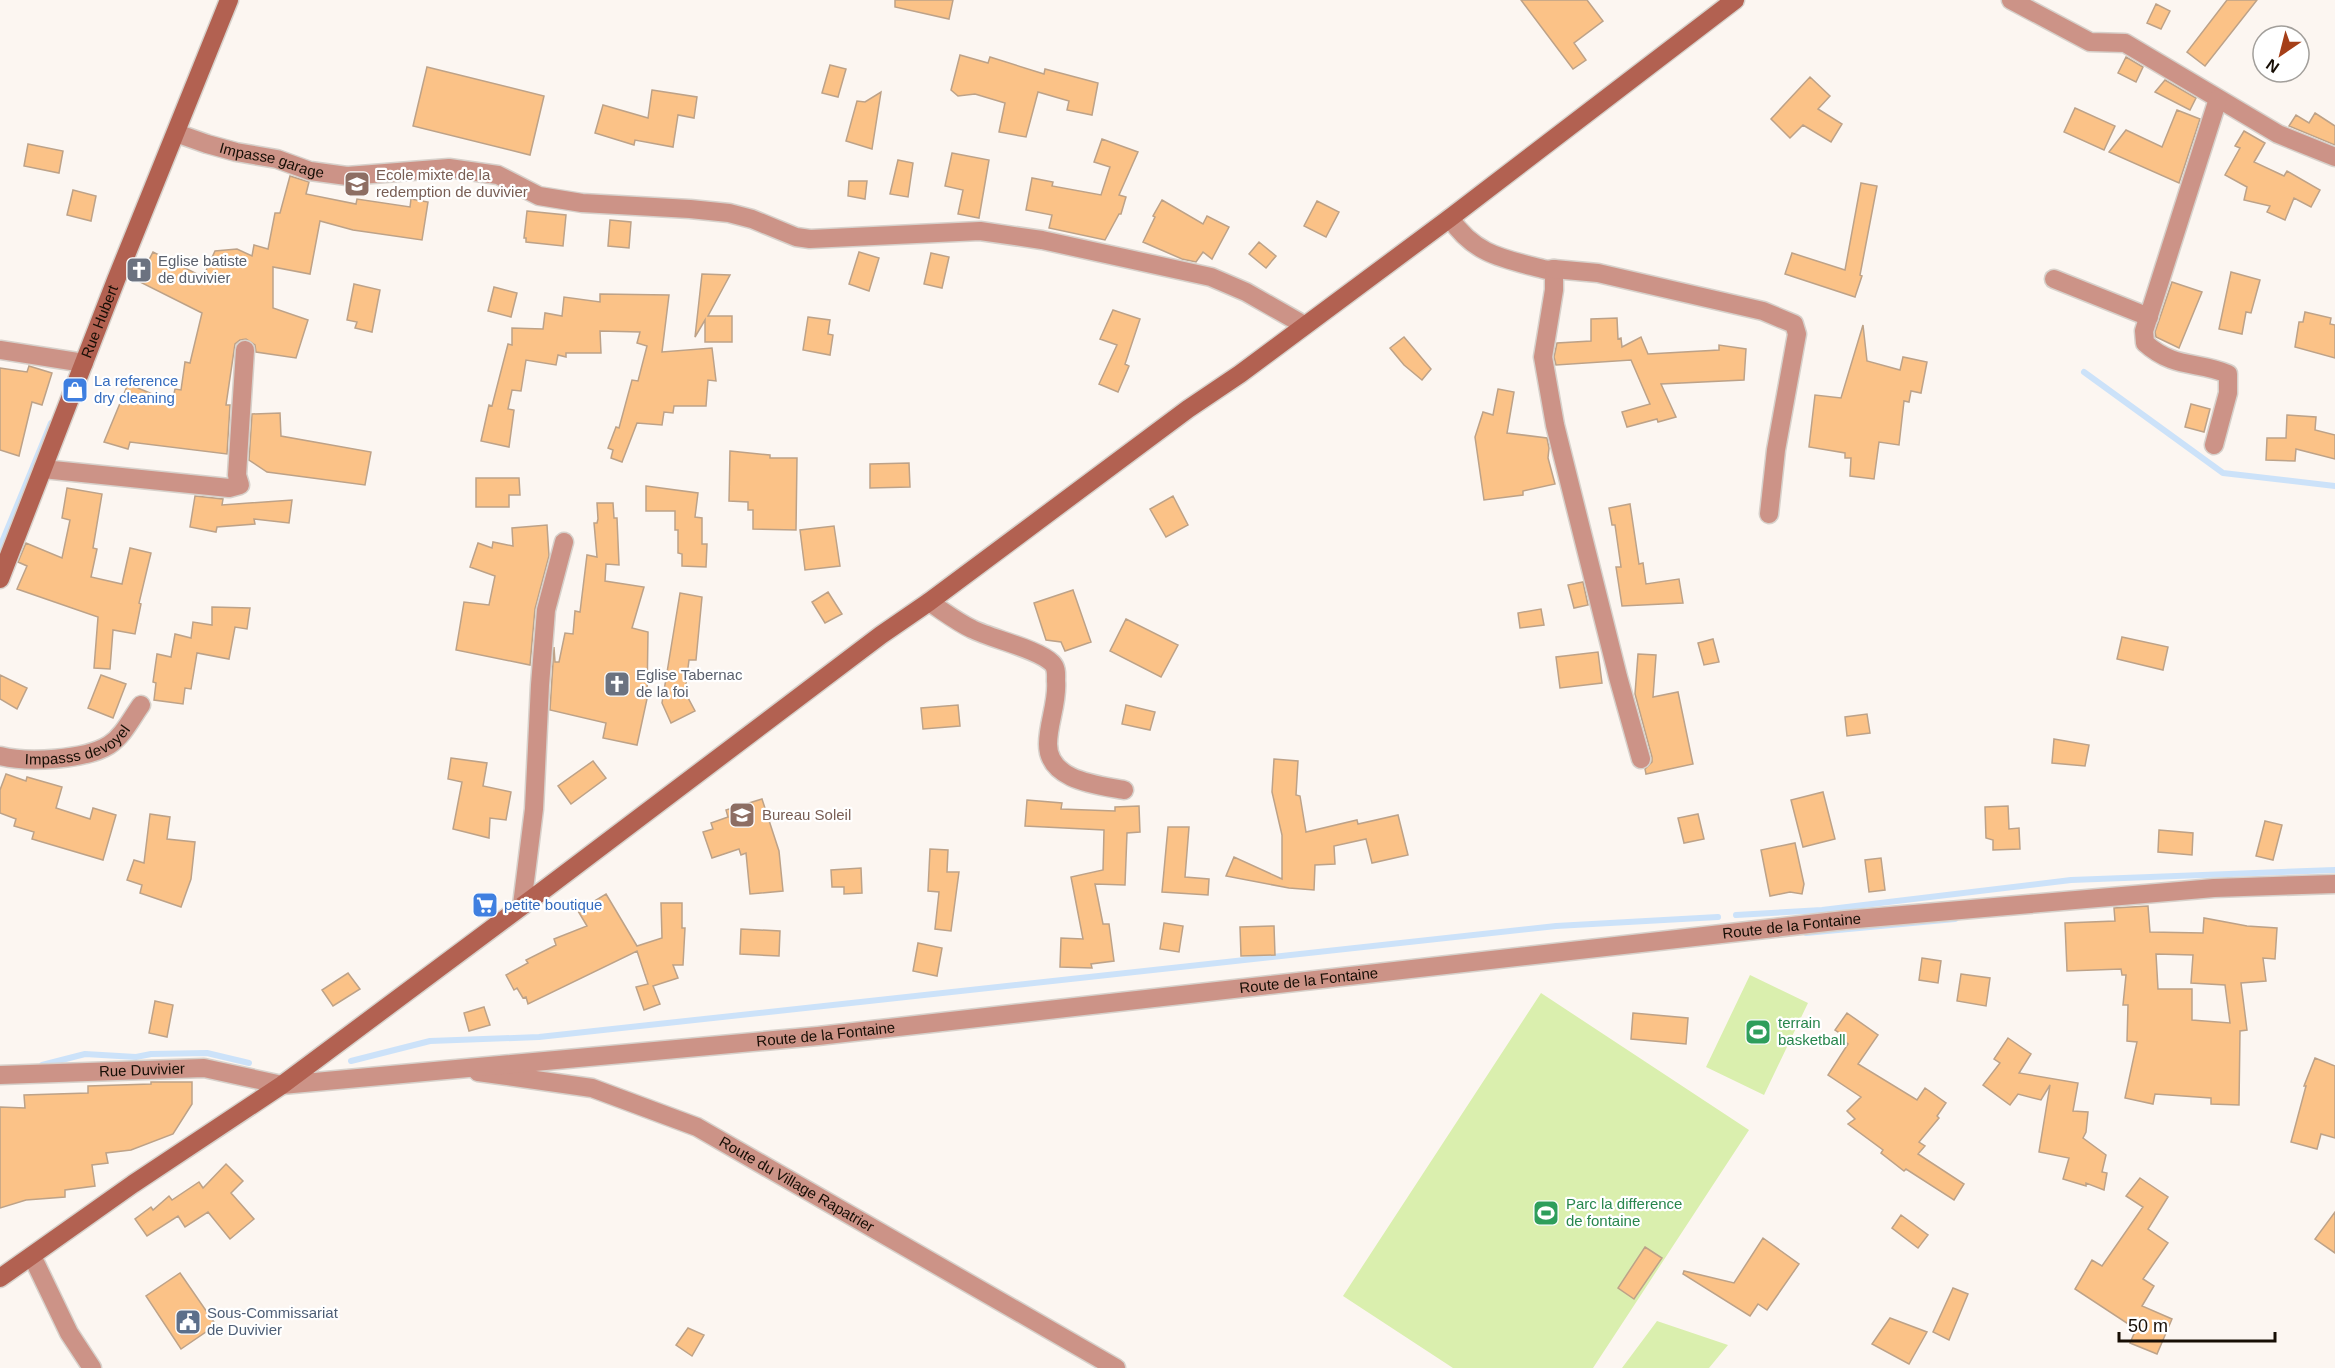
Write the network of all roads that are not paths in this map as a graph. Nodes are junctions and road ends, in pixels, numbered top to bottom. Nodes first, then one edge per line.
1 (229, 0) edge
2 (1735, 0) edge
3 (2011, 0) edge
4 (2218, 99) junction
5 (176, 133) junction
6 (2335, 157) edge
7 (1450, 218) junction
8 (1550, 270) junction
9 (2054, 279) dead end
10 (2149, 317) junction
11 (1304, 325) junction
12 (0, 350) edge
13 (245, 350) dead end
14 (84, 363) junction
15 (2214, 445) dead end
16 (43, 469) junction
17 (1768, 514) dead end
18 (564, 542) dead end
19 (0, 579) edge
20 (929, 602) junction
21 (141, 705) dead end
22 (0, 756) edge
23 (1641, 759) dead end
24 (1124, 790) dead end
25 (2335, 884) edge
26 (522, 905) junction
27 (452, 1068) junction
28 (0, 1075) edge
29 (282, 1084) junction
30 (32, 1256) junction
31 (0, 1278) edge
32 (92, 1368) edge
33 (1116, 1368) edge

1 - 5 main road, Rue Hubert
2 - 7 main road
3 - 4 street
4 - 6 street
4 - 10 street
5 - 11 street, Impasse garage
5 - 14 main road, Rue Hubert
7 - 8 street
7 - 11 main road
8 - 17 street
8 - 23 street
9 - 10 street
10 - 15 street
11 - 20 main road
12 - 14 street
13 - 16 street
14 - 16 main road, Rue Hubert
16 - 19 main road, Rue Hubert
18 - 26 street
20 - 24 street
20 - 26 main road
21 - 22 street, Impasss devoyel
25 - 27 street, Route de la Fontaine
26 - 29 main road
27 - 29 street, Route de la Fontaine
27 - 33 street, Route du Village Rapatrier
28 - 29 street, Rue Duvivier
29 - 30 main road
30 - 31 main road
30 - 32 street

